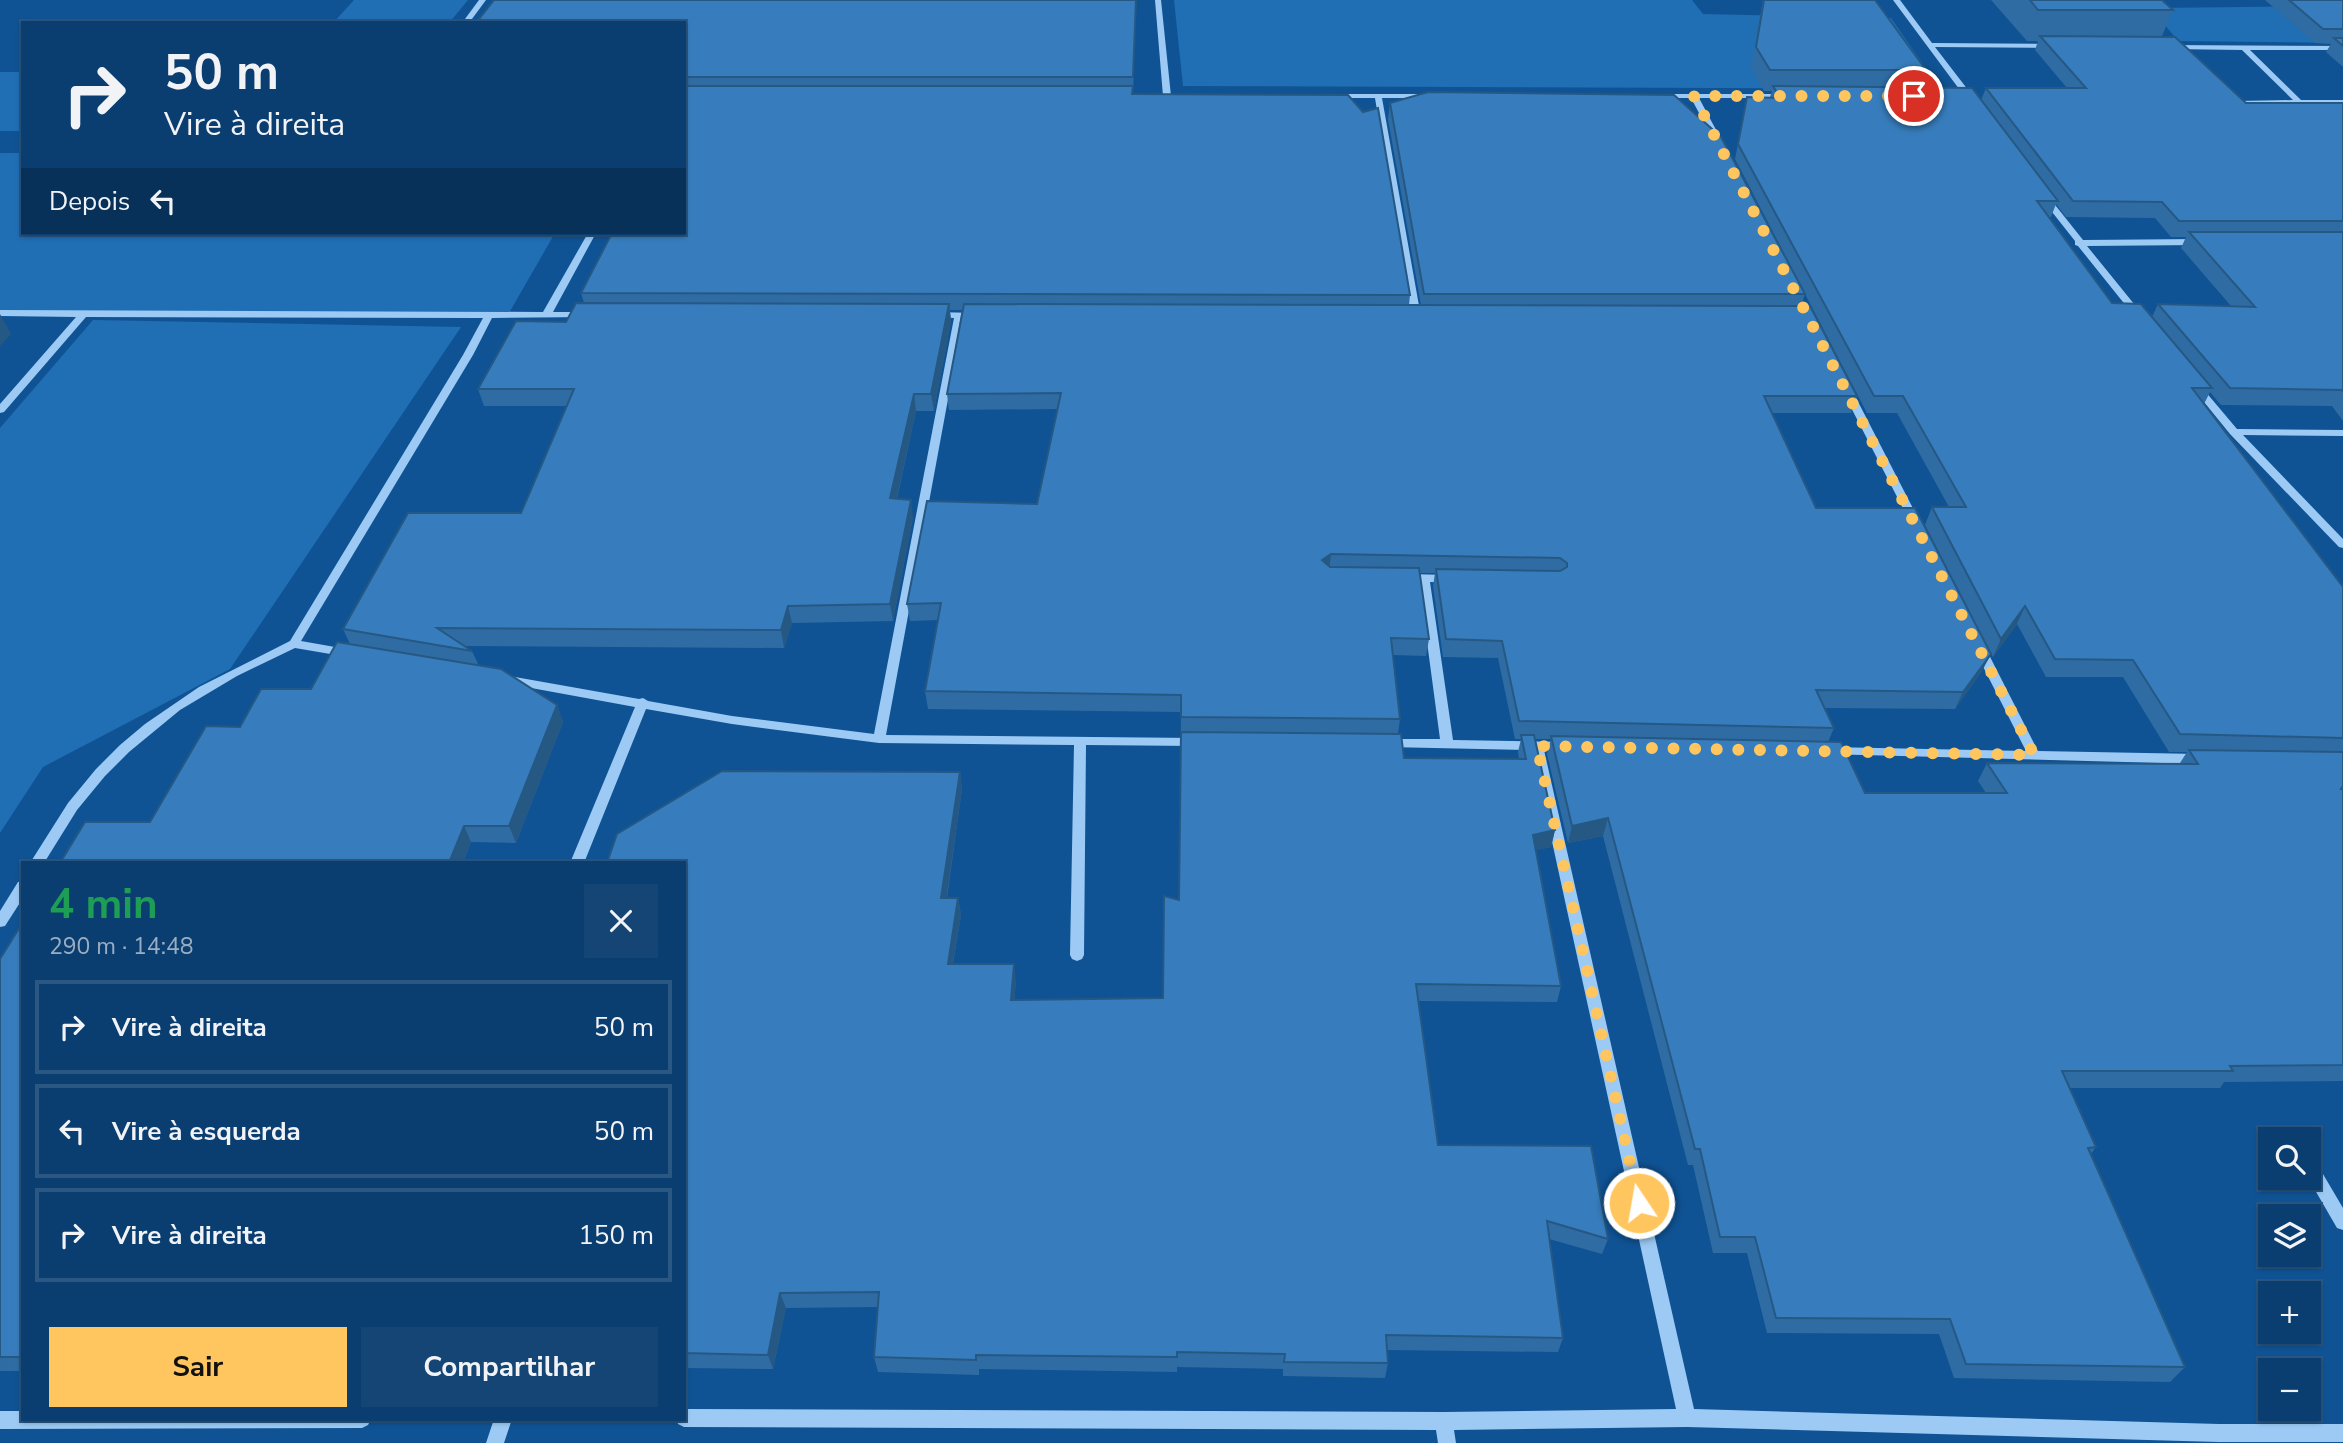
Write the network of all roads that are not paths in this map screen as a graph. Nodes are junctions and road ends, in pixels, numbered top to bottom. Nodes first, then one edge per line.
1 (483, 0) edge
2 (1158, 0) edge
3 (1896, 0) edge
4 (467, 21) edge
5 (1932, 45) junction
6 (2054, 46) edge
7 (2162, 47) edge
8 (2243, 47) junction
9 (2343, 48) edge
10 (1153, 96) edge
11 (1167, 96) junction
12 (1180, 96) edge
13 (1325, 96) edge
14 (1378, 96) junction
15 (1433, 96) edge
16 (1653, 96) edge
17 (1694, 96) junction
18 (1790, 96) edge
19 (1955, 96) edge
20 (1969, 96) junction
21 (2299, 102) junction
22 (2343, 102) edge
23 (2238, 103) edge
24 (1977, 107) edge
25 (1720, 145) edge
26 (2039, 190) edge
27 (591, 235) edge
28 (2204, 242) edge
29 (2078, 243) junction
30 (0, 313) edge
31 (83, 314) junction
32 (547, 314) junction
33 (602, 314) edge
34 (489, 315) junction
35 (918, 315) edge
36 (959, 316) junction
37 (987, 316) edge
38 (1402, 317) edge
39 (1416, 317) junction
40 (1430, 317) edge
41 (2147, 327) edge
42 (1841, 377) edge
43 (2191, 380) edge
44 (0, 410) edge
45 (2234, 432) junction
46 (2343, 433) edge
47 (1922, 536) edge
48 (2343, 545) edge
49 (1397, 578) edge
50 (1424, 578) junction
51 (1464, 579) edge
52 (1972, 633) edge
53 (294, 644) junction
54 (361, 655) edge
55 (496, 678) edge
56 (643, 702) junction
57 (879, 740) junction
58 (1080, 742) junction
59 (1202, 742) edge
60 (1379, 743) edge
61 (1447, 744) junction
62 (1537, 746) junction
63 (1578, 746) edge
64 (1813, 751) edge
65 (2034, 755) junction
66 (2208, 760) edge
67 (38, 861) edge
68 (578, 861) edge
69 (21, 889) edge
70 (0, 922) edge
71 (1077, 955) dead end
72 (2321, 1186) edge
73 (2343, 1223) edge
74 (686, 1418) edge
75 (1687, 1418) junction
76 (0, 1420) edge
77 (21, 1420) edge
78 (502, 1421) edge
79 (1444, 1421) junction
80 (2343, 1433) edge
81 (2222, 1438) edge
82 (495, 1443) edge
83 (1447, 1443) edge

1 - 4 street
2 - 11 street
3 - 5 street
5 - 6 street
5 - 20 street
7 - 8 street
8 - 9 street
8 - 21 street
10 - 11 street
11 - 12 street
13 - 14 street
14 - 15 street
14 - 39 street
16 - 17 street
17 - 18 street
17 - 25 street
19 - 20 street
20 - 24 street
21 - 22 street
21 - 23 street
26 - 29 street
27 - 32 street
28 - 29 street
29 - 41 street
30 - 31 street
31 - 34 street
31 - 44 street
32 - 33 street
32 - 34 street
34 - 53 street
35 - 36 street
36 - 37 street
36 - 57 street
38 - 39 street
39 - 40 street
42 - 47 street
43 - 45 street
45 - 46 street
45 - 48 street
49 - 50 street
50 - 51 street
50 - 61 street
52 - 65 street
53 - 54 street
53 - 67 street
55 - 56 street
56 - 57 street
56 - 68 street
57 - 58 street
58 - 59 street
58 - 71 street
60 - 61 street
61 - 62 street
62 - 63 street
62 - 75 street
64 - 65 street
65 - 66 street
69 - 70 street
72 - 73 street
74 - 79 street
75 - 79 street
75 - 81 street
76 - 77 street
78 - 82 street
79 - 83 street
80 - 81 street

